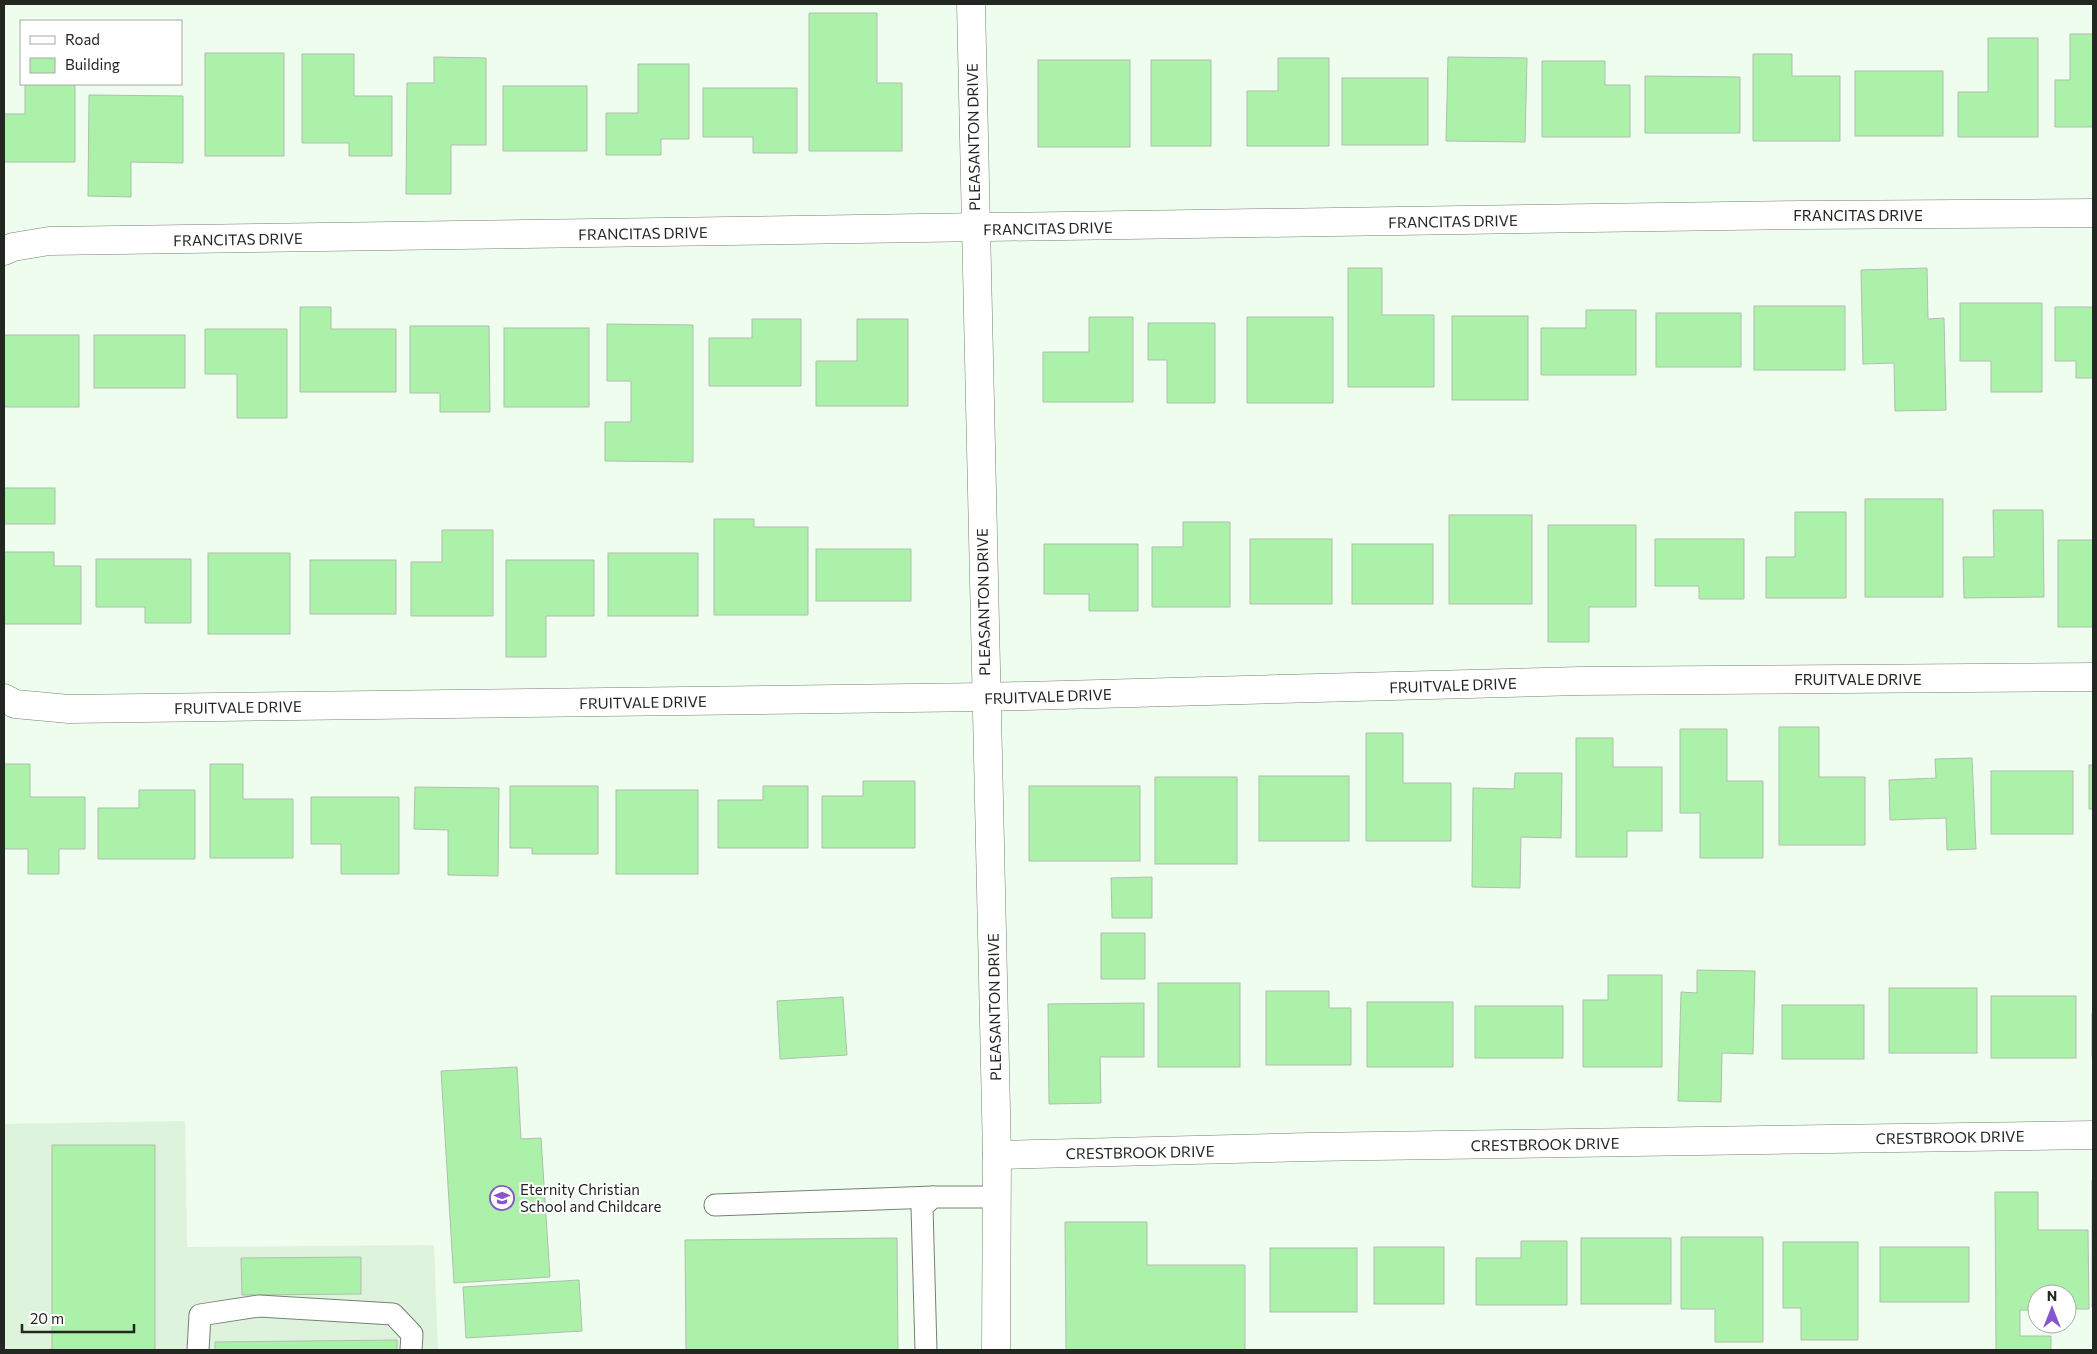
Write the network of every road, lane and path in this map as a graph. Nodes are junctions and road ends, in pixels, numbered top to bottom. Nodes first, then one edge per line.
1 (971, 4) edge
2 (2093, 214) edge
3 (975, 229) junction
4 (4, 251) edge
5 (2093, 677) edge
6 (4, 698) edge
7 (986, 698) junction
8 (2093, 1135) edge
9 (998, 1155) junction
10 (933, 1197) junction
11 (997, 1197) junction
12 (715, 1205) dead end
13 (198, 1350) edge
14 (411, 1350) edge
15 (926, 1350) edge
16 (996, 1350) edge

1 - 3 street, PLEASANTON DRIVE
2 - 3 street, FRANCITAS DRIVE
3 - 4 street, FRANCITAS DRIVE
3 - 7 street, PLEASANTON DRIVE
5 - 7 street, FRUITVALE DRIVE
6 - 7 street, FRUITVALE DRIVE
7 - 9 street, PLEASANTON DRIVE
8 - 9 street, CRESTBROOK DRIVE
9 - 11 street, PLEASANTON DRIVE
10 - 11 lane
10 - 12 lane
10 - 15 lane
11 - 16 street, PLEASANTON DRIVE
13 - 14 lane

